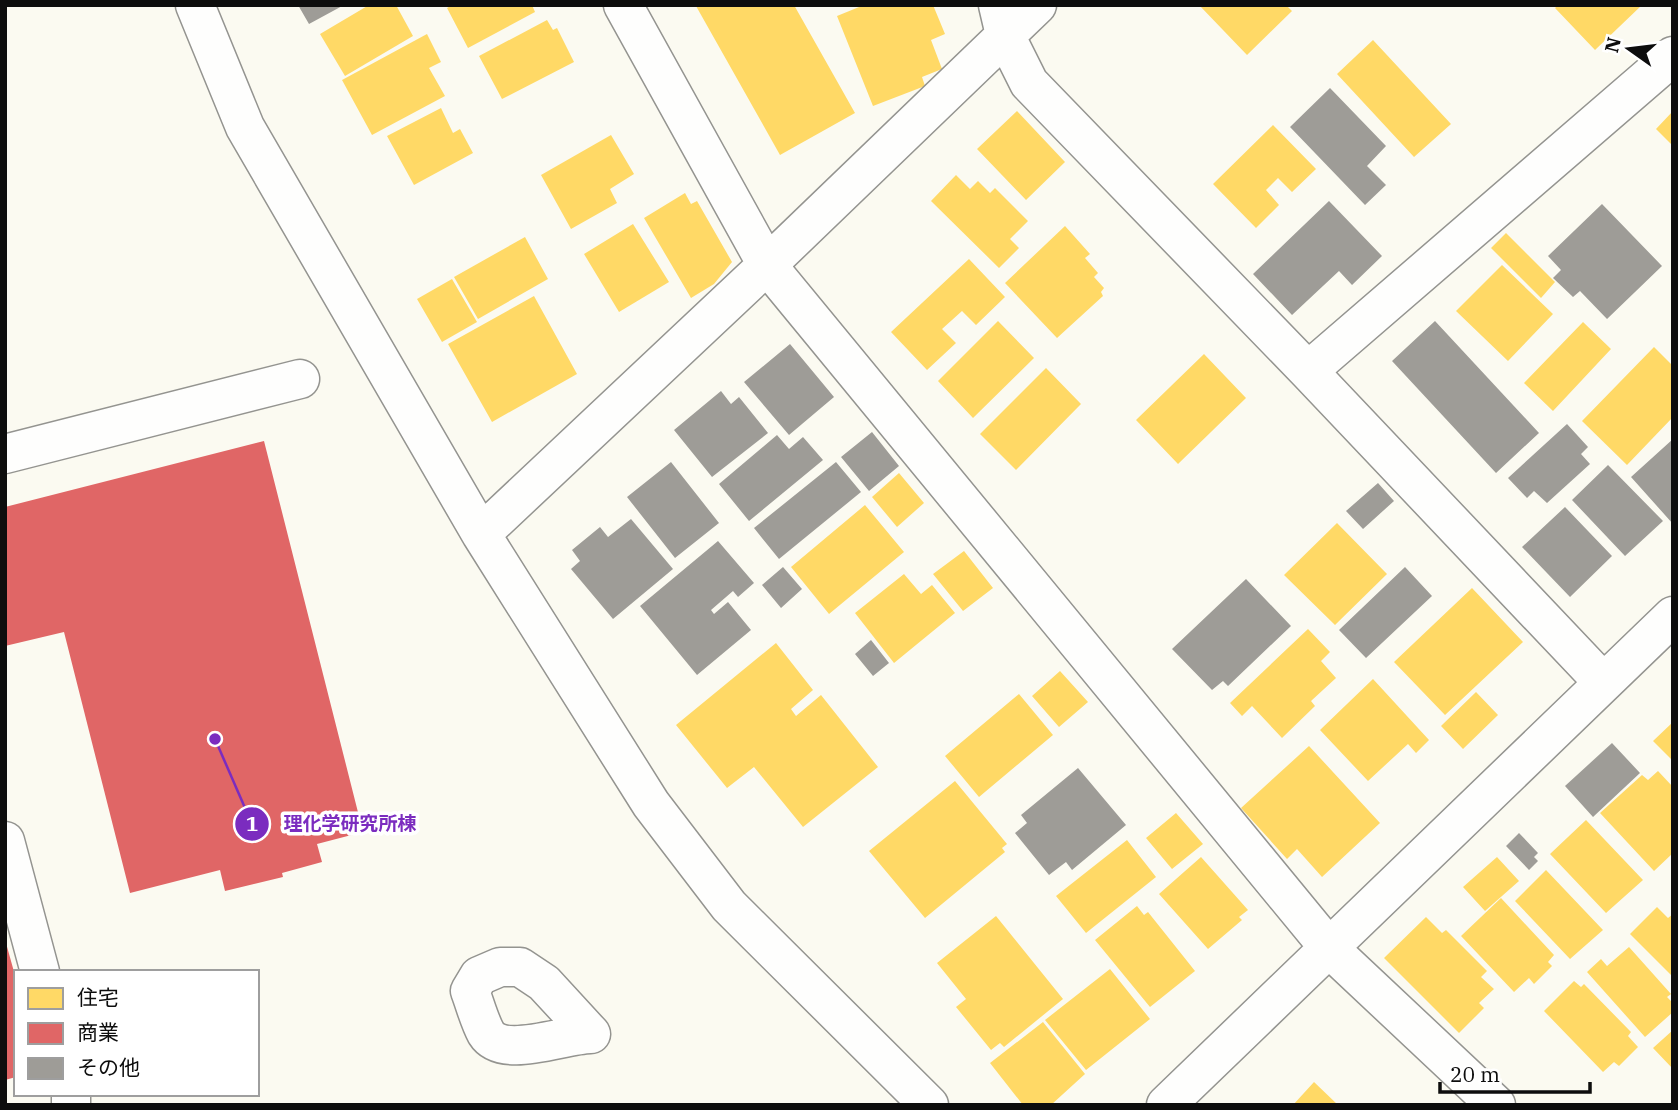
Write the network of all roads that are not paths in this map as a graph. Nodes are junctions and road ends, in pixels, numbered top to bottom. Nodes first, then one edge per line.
1 (195, 5) edge
2 (623, 5) edge
3 (1037, 5) edge
4 (1002, 20) edge
5 (1673, 56) edge
6 (767, 265) junction
7 (1308, 371) junction
8 (300, 379) dead end
9 (5, 454) edge
10 (481, 534) junction
11 (1673, 616) edge
12 (1602, 681) junction
13 (5, 841) edge
14 (1330, 949) junction
15 (39, 970) edge
16 (929, 1105) edge
17 (1166, 1105) edge
18 (1496, 1105) edge

1 - 10 street
2 - 6 street
3 - 4 street
4 - 6 street
4 - 7 street
5 - 7 street
6 - 10 street
6 - 14 street
7 - 12 street
8 - 9 street
10 - 16 street
11 - 12 street
12 - 14 street
13 - 15 street
14 - 17 street
14 - 18 street

